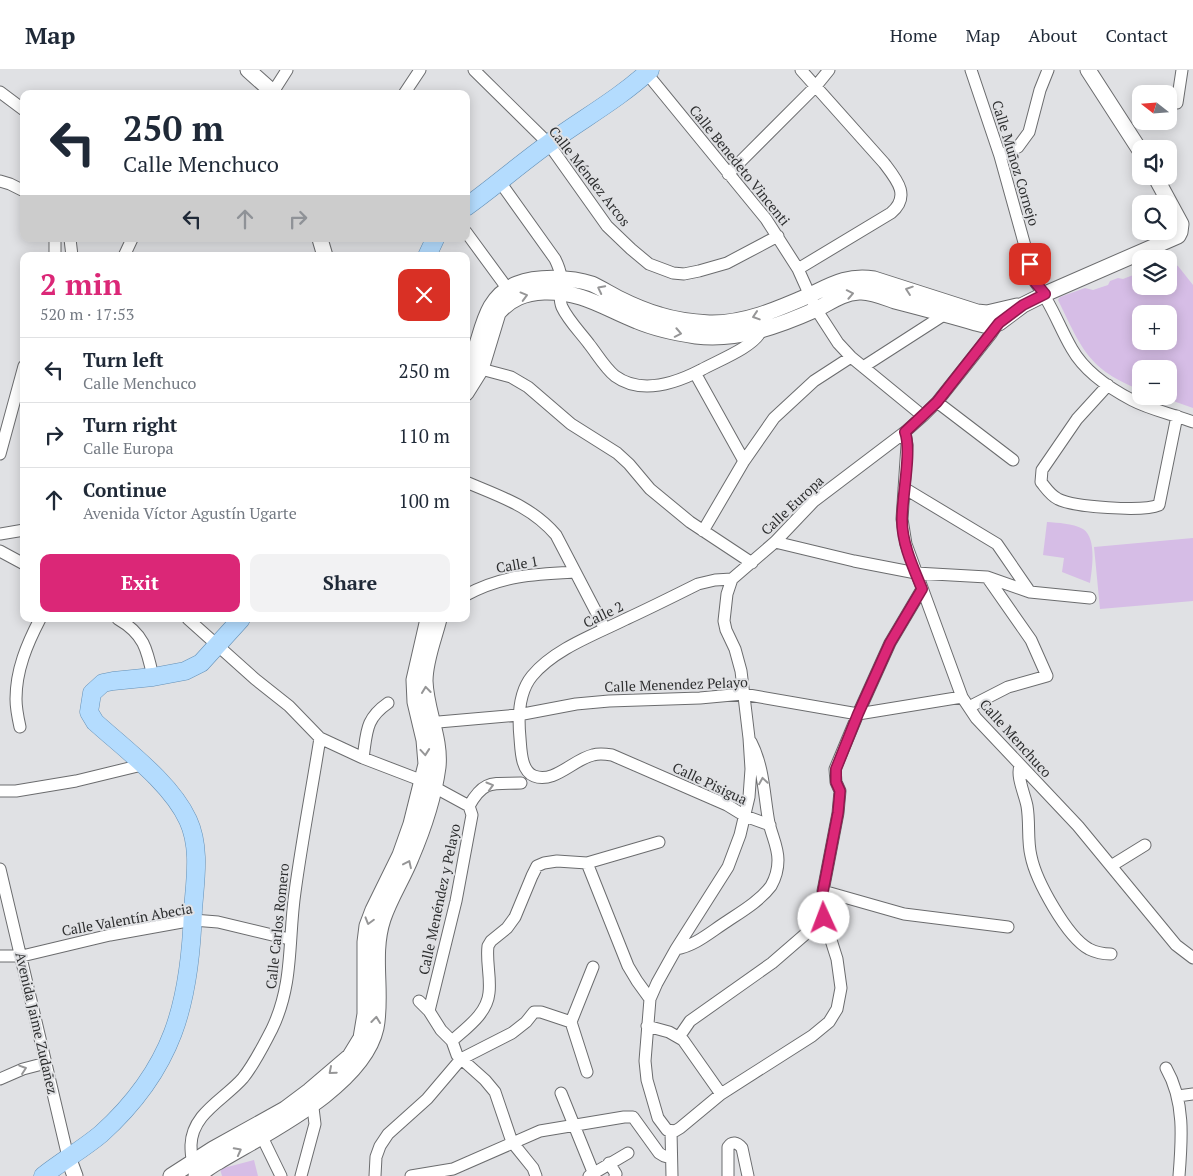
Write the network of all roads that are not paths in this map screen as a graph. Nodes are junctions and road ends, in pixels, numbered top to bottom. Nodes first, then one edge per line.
1 (248, 70) edge
2 (287, 70) edge
3 (420, 70) edge
4 (474, 70) edge
5 (801, 70) edge
6 (829, 70) edge
7 (971, 70) edge
8 (1048, 70) edge
9 (1088, 70) edge
10 (1182, 70) edge
11 (646, 71) edge
12 (816, 86) junction
13 (271, 90) edge
14 (276, 90) edge
15 (407, 90) edge
16 (0, 92) edge
17 (1178, 96) edge
18 (20, 107) edge
19 (1133, 140) edge
20 (548, 144) junction
21 (1000, 156) junction
22 (728, 174) junction
23 (5, 182) edge
24 (500, 182) junction
25 (1160, 185) edge
26 (20, 190) edge
27 (470, 204) edge
28 (778, 236) junction
29 (470, 237) edge
30 (798, 269) junction
31 (560, 285) junction
32 (507, 288) junction
33 (1045, 294) junction
34 (809, 295) junction
35 (816, 309) junction
36 (951, 310) junction
37 (992, 318) junction
38 (761, 331) junction
39 (851, 357) junction
40 (863, 367) junction
41 (471, 368) edge
42 (695, 373) junction
43 (20, 381) edge
44 (1108, 385) junction
45 (937, 402) junction
46 (923, 416) junction
47 (1177, 416) junction
48 (1193, 422) edge
49 (905, 432) junction
50 (0, 454) edge
51 (1013, 460) dead end
52 (744, 461) junction
53 (470, 484) edge
54 (904, 488) junction
55 (20, 531) edge
56 (703, 531) junction
57 (0, 534) edge
58 (775, 542) junction
59 (0, 551) edge
60 (20, 562) edge
61 (752, 562) junction
62 (575, 572) junction
63 (916, 573) junction
64 (987, 577) junction
65 (732, 579) junction
66 (922, 589) junction
67 (470, 592) edge
68 (1030, 592) junction
69 (1090, 598) dead end
70 (38, 622) edge
71 (124, 622) edge
72 (191, 622) edge
73 (238, 622) edge
74 (427, 622) edge
75 (438, 622) edge
76 (605, 629) junction
77 (218, 646) junction
78 (153, 677) junction
79 (743, 694) junction
80 (388, 702) dead end
81 (965, 702) junction
82 (858, 714) junction
83 (518, 715) junction
84 (426, 723) junction
85 (20, 727) dead end
86 (320, 738) junction
87 (749, 738) junction
88 (363, 758) junction
89 (142, 765) junction
90 (1020, 766) junction
91 (429, 783) junction
92 (521, 783) dead end
93 (0, 791) edge
94 (469, 806) junction
95 (745, 816) junction
96 (770, 825) junction
97 (659, 842) dead end
98 (1145, 845) dead end
99 (587, 863) junction
100 (1112, 866) junction
101 (0, 870) edge
102 (823, 891) junction
103 (824, 918) junction
104 (193, 920) junction
105 (1008, 927) dead end
106 (289, 939) junction
107 (676, 948) junction
108 (1112, 954) dead end
109 (0, 956) edge
110 (22, 956) junction
111 (1193, 958) edge
112 (593, 967) dead end
113 (650, 999) junction
114 (419, 1001) dead end
115 (429, 1011) junction
116 (571, 1022) junction
117 (647, 1026) junction
118 (679, 1037) junction
119 (452, 1041) junction
120 (461, 1059) junction
121 (46, 1063) junction
122 (1166, 1068) dead end
123 (587, 1072) dead end
124 (0, 1078) edge
125 (561, 1093) dead end
126 (721, 1094) junction
127 (1193, 1094) edge
128 (1178, 1096) junction
129 (312, 1097) junction
130 (573, 1125) junction
131 (671, 1131) junction
132 (262, 1137) junction
133 (512, 1142) junction
134 (628, 1153) dead end
135 (68, 1157) junction
136 (671, 1158) junction
137 (609, 1163) junction
138 (461, 1171) edge
139 (198, 1172) edge
140 (591, 1174) edge
141 (43, 1176) edge
142 (75, 1176) edge
143 (171, 1176) edge
144 (281, 1176) edge
145 (301, 1176) edge
146 (374, 1176) edge
147 (412, 1176) edge
148 (536, 1176) edge
149 (616, 1176) edge
150 (672, 1176) edge
151 (728, 1176) edge
152 (748, 1176) edge
153 (1179, 1176) edge

1 - 13 street
2 - 14 street
3 - 15 street
4 - 20 street, Calle Méndez Arcos
5 - 12 street
6 - 12 street
7 - 21 street, Calle Muñoz Cornejo
8 - 21 street
9 - 19 street
10 - 17 street
11 - 20 main road
11 - 22 street, Calle Benedeto Vincenti
12 - 22 street
12 - 30 street
16 - 18 street
20 - 24 main road
20 - 28 street, Calle Méndez Arcos
21 - 33 street, Calle Muñoz Cornejo
22 - 28 street, Calle Benedeto Vincenti
23 - 26 street
24 - 27 main road
24 - 31 street
25 - 33 street
28 - 30 street, Calle Benedeto Vincenti
29 - 32 street
30 - 34 street, Calle Benedeto Vincenti
31 - 32 street
34 -> 31 street
31 -> 38 street
41 -> 31 street
31 - 42 street
32 - 41 street
33 - 37 street
33 - 44 street, Calle Muñoz Cornejo
34 - 35 street, Calle Benedeto Vincenti
36 -> 34 street
35 -> 36 street
35 - 38 street
35 - 39 street, Calle Benedeto Vincenti
36 - 37 street
36 - 40 street
37 - 45 street, Calle Europa
38 - 42 street
39 - 40 street, Calle Benedeto Vincenti
39 - 52 street
40 - 46 street, Calle Benedeto Vincenti
41 - 56 street
42 - 52 street
43 - 50 street
44 - 47 street, Calle Muñoz Cornejo
44 - 47 street
45 - 46 street, Calle Europa
45 - 51 street
46 - 49 street, Calle Europa
47 - 48 street, Calle Muñoz Cornejo
49 - 54 street, Calle Menchuco
49 - 58 street, Calle Europa
52 - 56 street
53 - 62 street
54 - 63 street, Calle Menchuco
54 - 68 street
55 - 57 street
56 - 61 street
58 - 61 street, Calle Europa
58 - 63 street
59 - 60 street
61 - 65 street, Calle Europa
62 - 67 street, Calle 1
62 - 76 street
63 - 64 street
63 - 66 street, Calle Menchuco
64 - 68 street
64 - 81 street, Calle Menendez Pelayo
65 - 76 street, Calle 2
65 - 79 street
66 - 81 street, Calle Menchuco
66 - 82 street
68 - 69 street
70 - 85 street
71 - 78 street
72 - 77 street, Calle Menéndez y Pelayo
73 - 77 main road
74 - 84 street
84 -> 75 street
76 - 83 street, Calle 2
77 - 78 main road
77 - 86 street, Calle Menéndez y Pelayo
78 - 89 main road
79 - 82 street, Calle Menendez Pelayo
79 - 83 street, Calle Menendez Pelayo
79 - 87 street
80 - 88 street
81 - 82 street, Calle Menendez Pelayo
81 - 90 street, Calle Menchuco
82 - 102 street
83 - 84 street, Calle Menendez Pelayo
83 - 95 street, Calle Pisigua
84 - 91 street
86 - 88 street, Calle Menéndez y Pelayo
86 - 106 street, Calle Carlos Romero
87 - 95 street
96 -> 87 street
88 - 91 street, Calle Menéndez y Pelayo
89 - 93 street
89 - 104 main road
90 - 100 street, Calle Menchuco
90 - 108 street
91 - 94 street, Calle Menéndez y Pelayo
91 - 129 street
94 -> 92 street
94 - 115 street, Calle Menéndez y Pelayo
95 - 96 street, Calle Pisigua
95 - 107 street
96 - 107 street
97 - 99 street
98 - 100 street
99 - 113 street
99 - 119 street
100 - 111 street, Calle Menchuco
101 - 110 street, Avenida Jaime Zudañez
102 - 103 street
102 - 105 street
103 - 118 street
103 - 126 street
104 - 106 street, Calle Valentín Abecia
104 - 110 street, Calle Valentín Abecia
104 - 135 main road
106 - 139 street, Calle Carlos Romero
107 - 113 street
109 - 110 street, Calle Valentín Abecia
110 - 121 street, Avenida Jaime Zudañez
112 - 116 street
113 - 117 street
114 - 115 street
115 - 119 street
116 - 120 street
116 - 123 street
117 - 118 street
117 - 131 street
118 - 126 street
119 - 120 street
120 - 133 street
120 - 146 street
124 -> 121 street
121 - 135 street, Avenida Jaime Zudañez
122 - 128 street
125 - 130 street
126 - 131 street
127 - 128 street
128 - 153 street
129 - 132 street
129 - 139 street
129 - 145 street
130 - 133 street
130 - 136 street
130 - 140 street
131 - 136 street
139 -> 132 street
132 - 144 street
133 - 138 street
133 - 148 street
134 - 137 street
135 - 141 main road
135 - 142 street, Avenida Jaime Zudañez
136 - 150 street
137 - 140 street
137 - 149 street
138 - 147 street
139 - 143 street
151 - 152 street

